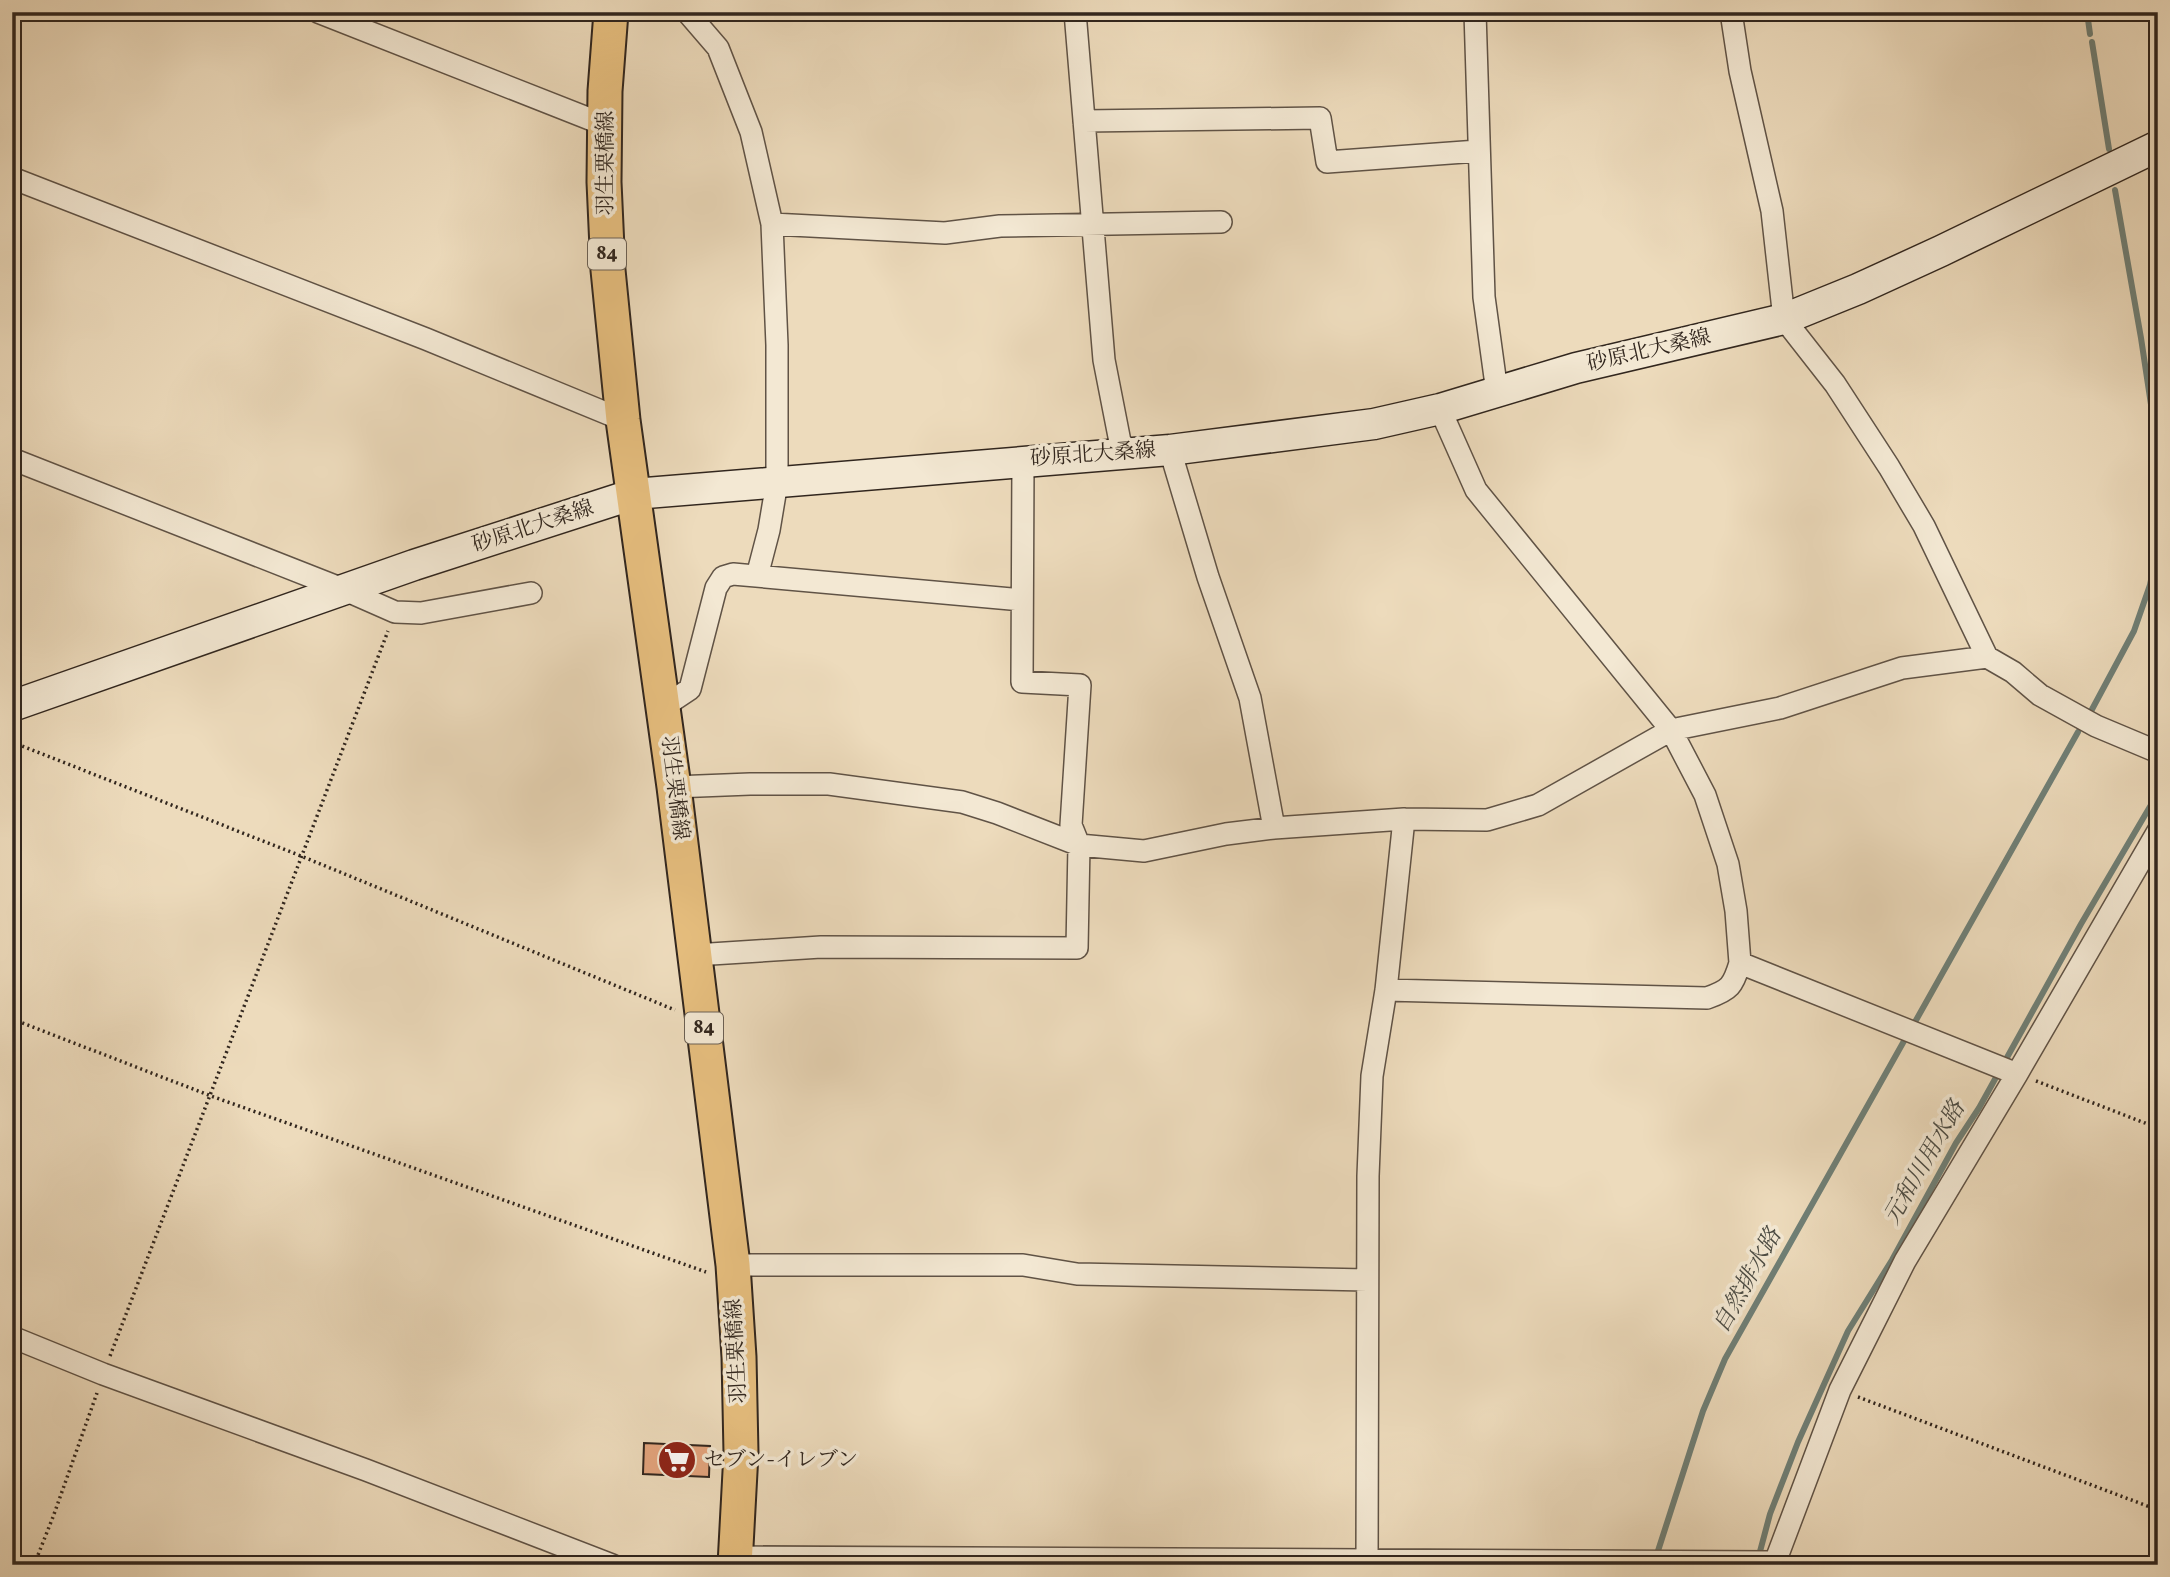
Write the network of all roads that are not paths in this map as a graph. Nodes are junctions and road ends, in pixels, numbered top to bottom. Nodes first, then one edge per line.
1 (318, 12) edge
2 (611, 12) edge
3 (687, 12) edge
4 (1075, 12) edge
5 (1475, 12) edge
6 (1731, 12) edge
7 (1084, 121) junction
8 (605, 125) junction
9 (2158, 146) edge
10 (1478, 151) junction
11 (12, 178) edge
12 (1221, 222) dead end
13 (772, 224) junction
14 (1093, 225) junction
15 (1784, 319) junction
16 (1497, 391) junction
17 (1440, 409) junction
18 (623, 420) junction
19 (1170, 450) junction
20 (1122, 452) junction
21 (12, 459) edge
22 (1023, 461) junction
23 (777, 482) junction
24 (634, 495) junction
25 (757, 576) junction
26 (345, 590) junction
27 (531, 593) dead end
28 (1022, 600) junction
29 (1987, 657) junction
30 (12, 706) edge
31 (663, 707) junction
32 (1671, 730) junction
33 (2158, 752) edge
34 (674, 787) junction
35 (1404, 819) junction
36 (1274, 828) junction
37 (2158, 831) edge
38 (1079, 845) junction
39 (695, 955) junction
40 (1740, 962) junction
41 (1386, 990) junction
42 (2017, 1074) junction
43 (734, 1274) junction
44 (1367, 1280) junction
45 (12, 1337) edge
46 (735, 1561) edge
47 (1367, 1562) edge
48 (1774, 1563) edge
49 (611, 1565) edge

1 - 8 street
2 - 8 main road, 羽生栗橋線 / 84
3 - 13 street
4 - 7 street
5 - 10 street
6 - 15 street
7 - 10 street
7 - 14 street
8 - 18 main road, 羽生栗橋線 / 84
9 - 15 main road, 砂原北大桑線
10 - 16 street
11 - 18 street
12 - 14 street
13 - 14 street
13 - 23 street
14 - 20 street
15 - 16 main road, 砂原北大桑線
15 - 29 street
16 - 17 main road, 砂原北大桑線
17 - 19 main road, 砂原北大桑線
17 - 32 street
18 - 24 main road, 羽生栗橋線 / 84
19 - 20 main road, 砂原北大桑線
19 - 36 street
20 - 22 main road, 砂原北大桑線
21 - 26 street
22 - 23 main road, 砂原北大桑線
22 - 28 street
23 - 24 main road, 砂原北大桑線
23 - 25 street
24 - 26 main road, 砂原北大桑線
24 - 31 main road, 羽生栗橋線 / 84
25 - 28 street
25 - 31 street
26 - 27 street
26 - 30 main road, 砂原北大桑線
28 - 38 street
29 - 32 street
29 - 33 street
31 - 34 main road, 羽生栗橋線 / 84
32 - 35 street
32 - 40 street
34 - 38 street
34 - 39 main road, 羽生栗橋線 / 84
35 - 36 street
35 - 41 street
36 - 38 street
37 - 42 street
38 - 39 street
39 - 43 main road, 羽生栗橋線 / 84
40 - 41 street
40 - 42 street
41 - 44 street
42 - 48 street
43 - 44 street
43 - 46 main road, 羽生栗橋線 / 84
44 - 47 street
45 - 49 street
46 - 47 street
47 - 48 street

